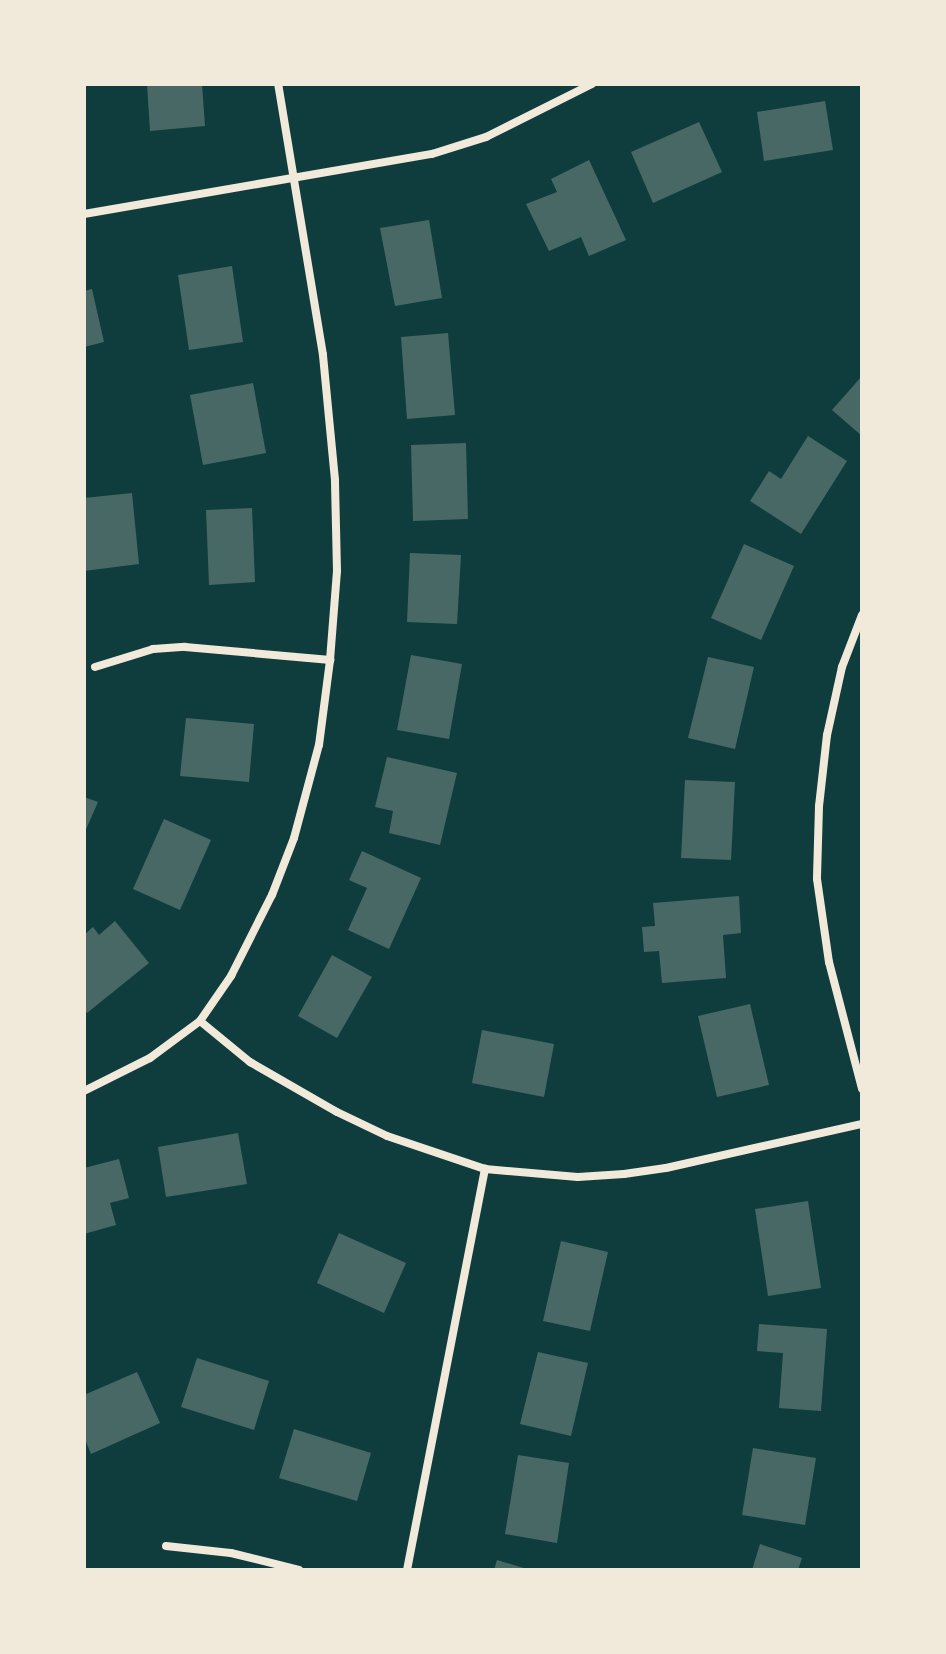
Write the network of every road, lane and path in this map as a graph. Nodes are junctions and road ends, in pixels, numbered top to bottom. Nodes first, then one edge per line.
1 (278, 84) edge
2 (592, 84) edge
3 (294, 179) junction
4 (84, 214) edge
5 (862, 615) edge
6 (330, 660) junction
7 (95, 667) dead end
8 (200, 1021) junction
9 (862, 1089) edge
10 (84, 1091) edge
11 (862, 1124) edge
12 (485, 1169) junction
13 (166, 1546) dead end
14 (299, 1570) edge
15 (407, 1570) edge

1 - 3 street
2 - 3 street
3 - 4 street
3 - 6 street
5 - 9 street
6 - 7 street
6 - 8 street
8 - 10 street
8 - 12 street
11 - 12 street
12 - 15 street
13 - 14 street

